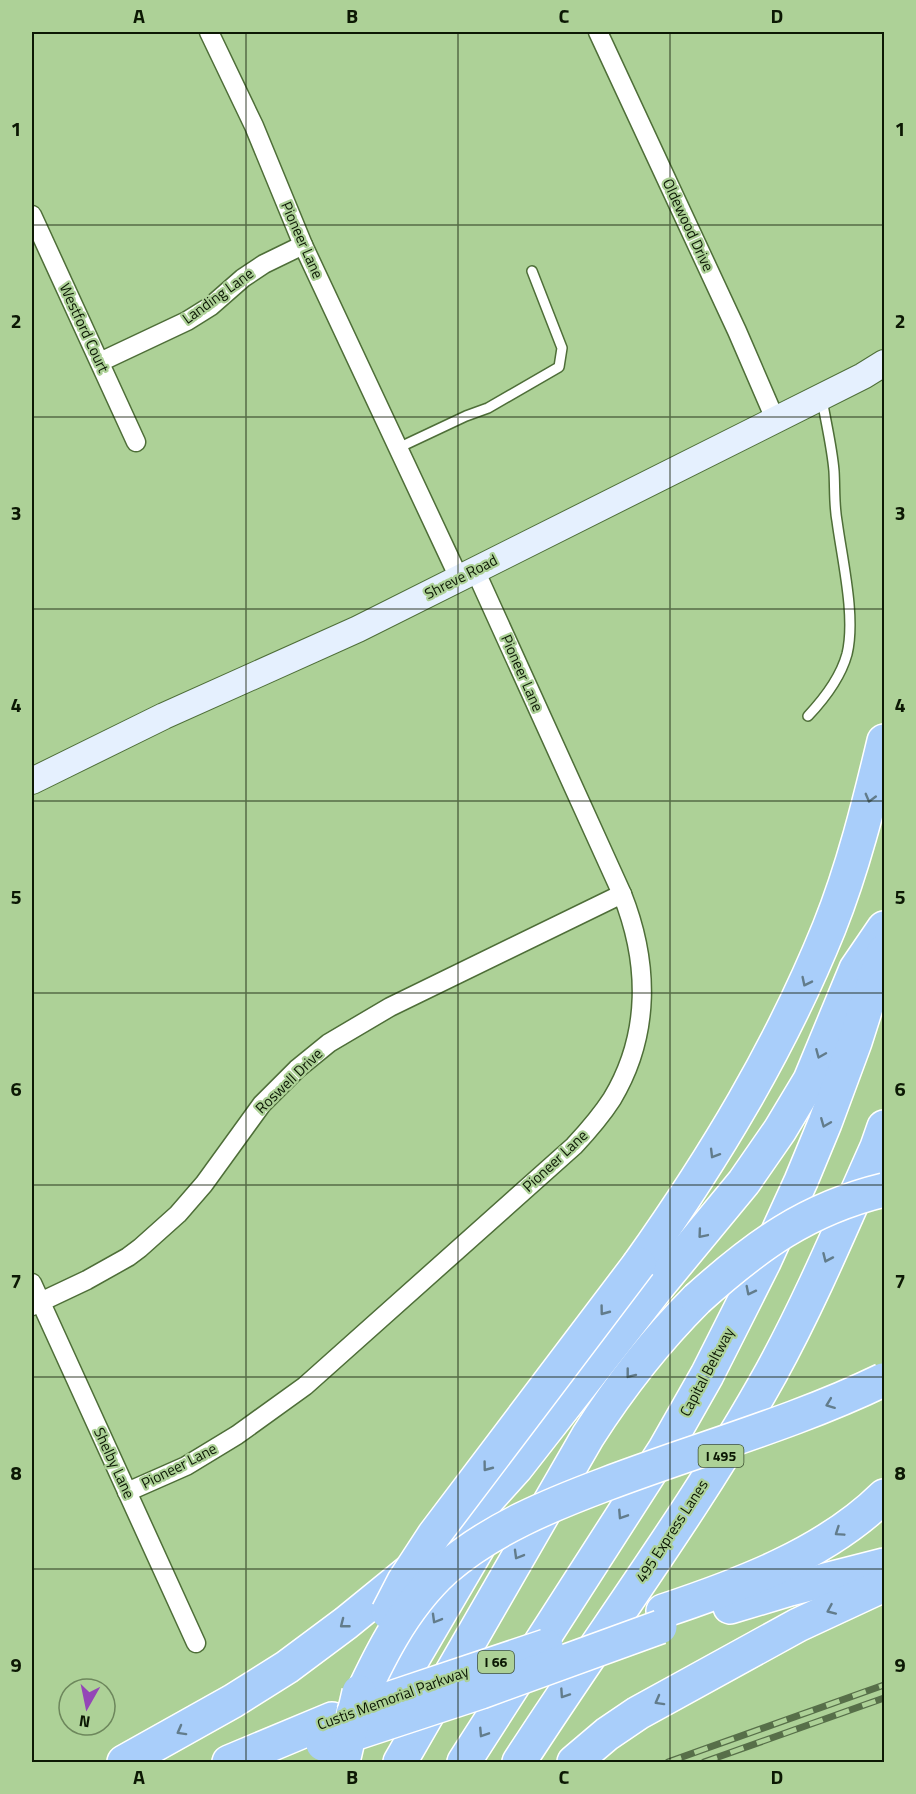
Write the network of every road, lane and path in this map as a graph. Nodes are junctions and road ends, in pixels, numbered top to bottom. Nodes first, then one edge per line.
1 (209, 32) edge
2 (598, 32) edge
3 (32, 215) edge
4 (303, 245) junction
5 (532, 271) dead end
6 (100, 362) junction
7 (885, 363) edge
8 (821, 396) junction
9 (775, 419) junction
10 (136, 442) dead end
11 (398, 448) junction
12 (467, 574) junction
13 (808, 716) dead end
14 (885, 741) edge
15 (32, 781) edge
16 (622, 894) junction
17 (885, 928) edge
18 (885, 949) edge
19 (885, 1128) edge
20 (885, 1190) edge
21 (885, 1210) edge
22 (749, 1255) junction
23 (32, 1283) edge
24 (36, 1304) edge
25 (884, 1380) edge
26 (565, 1408) junction
27 (127, 1492) junction
28 (885, 1496) edge
29 (885, 1550) edge
30 (885, 1565) edge
31 (885, 1585) edge
32 (661, 1619) junction
33 (196, 1643) dead end
34 (337, 1735) edge
35 (124, 1762) edge
36 (229, 1762) edge
37 (280, 1762) edge
38 (352, 1762) edge
39 (400, 1762) edge
40 (464, 1762) edge
41 (519, 1762) edge
42 (574, 1762) edge

1 - 4 street, Pioneer Lane
2 - 9 street, Oldewood Drive
3 - 6 street, Westford Court
4 - 6 street, Landing Lane
4 - 11 street, Pioneer Lane
5 - 11 lane
6 - 10 street, Westford Court
7 - 8 main road, Shreve Road
8 - 9 main road, Shreve Road
8 - 13 lane
9 - 12 main road, Shreve Road
11 - 12 street, Pioneer Lane
12 - 15 main road, Shreve Road
12 - 16 street, Pioneer Lane
14 -> 34 highway, bridge
16 - 24 street, Roswell Drive
16 - 27 street, Pioneer Lane
17 -> 26 highway
18 -> 40 highway, Capital Beltway
19 -> 41 highway, 495 Express Lanes / I 495
20 - 22 highway, bridge
21 - 22 highway, bridge
22 -> 39 highway, bridge
23 - 24 street, Shelby Lane
24 - 27 street, Shelby Lane
25 -> 34 highway, bridge
26 -> 35 highway
26 -> 38 highway
27 - 33 street, Shelby Lane
28 -> 32 highway
29 - 32 highway, I 66
30 - 32 highway
31 -> 42 highway
32 - 34 highway, Custis Memorial Parkway / I 66, bridge
34 - 36 highway, Custis Memorial Parkway / I 66
34 - 37 highway

